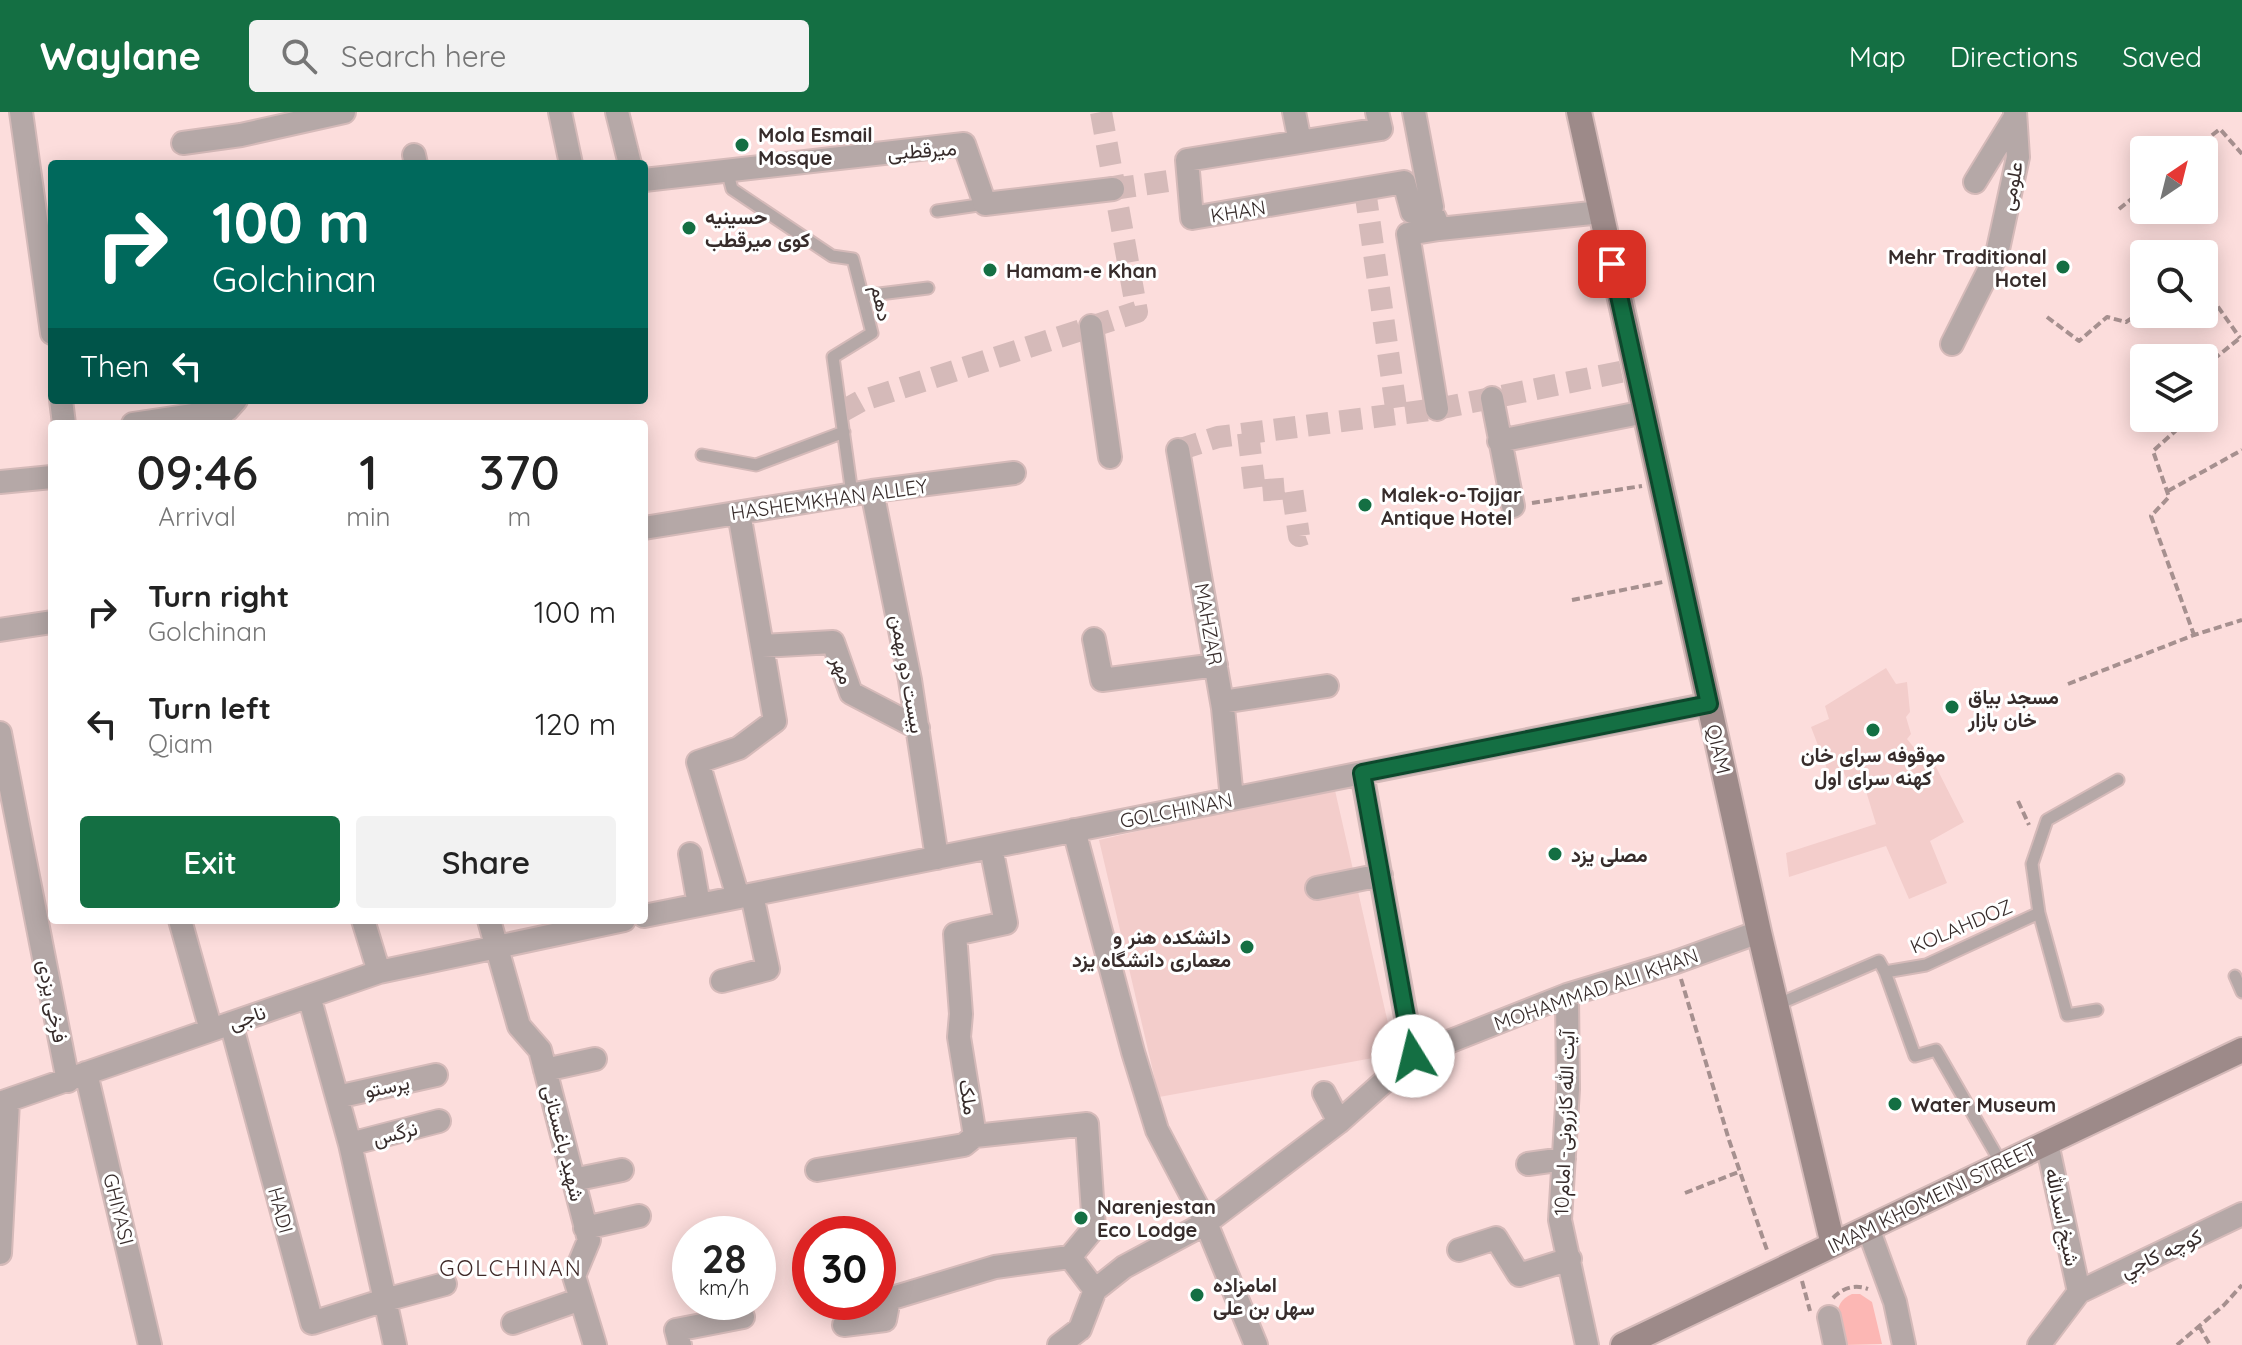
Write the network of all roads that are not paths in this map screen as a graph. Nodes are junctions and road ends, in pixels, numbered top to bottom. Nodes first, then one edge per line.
1 (4, 112) edge
2 (21, 112) edge
3 (344, 112) edge
4 (560, 112) edge
5 (617, 112) edge
6 (1294, 112) edge
7 (1377, 112) edge
8 (1414, 112) edge
9 (1579, 112) edge
10 (2015, 115) edge
11 (316, 116) edge
12 (1300, 142) junction
13 (183, 143) dead end
14 (570, 160) edge
15 (629, 160) edge
16 (727, 170) junction
17 (648, 180) edge
18 (1975, 182) dead end
19 (1113, 189) tunnel mouth
20 (985, 204) junction
21 (1432, 207) junction
22 (937, 211) dead end
23 (1601, 212) junction
24 (1439, 229) junction
25 (48, 281) edge
26 (928, 288) dead end
27 (863, 296) junction
28 (1091, 326) dead end
29 (1952, 344) dead end
30 (1492, 398) dead end
31 (232, 404) edge
32 (1437, 409) dead end
33 (1645, 412) junction
34 (160, 420) edge
35 (844, 432) junction
36 (1499, 441) junction
37 (1178, 450) dead end
38 (702, 455) dead end
39 (1110, 457) dead end
40 (1014, 473) dead end
41 (48, 477) edge
42 (0, 482) edge
43 (862, 493) junction
44 (1513, 506) road end
45 (739, 513) junction
46 (648, 527) edge
47 (48, 623) edge
48 (0, 630) edge
49 (1094, 639) dead end
50 (762, 646) junction
51 (1216, 665) junction
52 (1327, 686) dead end
53 (1222, 702) junction
54 (1709, 704) junction
55 (918, 728) junction
56 (0, 733) edge
57 (1362, 773) junction
58 (2118, 780) dead end
59 (1232, 799) junction
60 (1074, 830) junction
61 (991, 847) junction
62 (690, 854) dead end
63 (937, 858) junction
64 (1381, 875) junction
65 (1317, 888) dead end
66 (745, 896) junction
67 (699, 905) junction
68 (2039, 913) junction
69 (648, 915) edge
70 (182, 924) edge
71 (364, 924) edge
72 (490, 924) edge
73 (604, 924) edge
74 (1759, 932) junction
75 (498, 945) junction
76 (379, 972) junction
77 (1885, 972) junction
78 (2235, 976) dead end
79 (722, 981) dead end
80 (2242, 992) edge
81 (1567, 995) junction
82 (309, 996) junction
83 (1776, 1005) junction
84 (2097, 1010) dead end
85 (221, 1026) junction
86 (2242, 1050) edge
87 (1413, 1056) junction
88 (595, 1059) dead end
89 (545, 1070) junction
90 (436, 1075) dead end
91 (77, 1077) junction
92 (1324, 1093) dead end
93 (337, 1097) junction
94 (4, 1103) edge
95 (439, 1121) dead end
96 (1339, 1122) junction
97 (975, 1136) junction
98 (2047, 1143) junction
99 (350, 1144) junction
100 (1564, 1159) junction
101 (2001, 1163) junction
102 (1528, 1164) dead end
103 (622, 1170) dead end
104 (817, 1170) dead end
105 (573, 1180) junction
106 (2242, 1214) edge
107 (639, 1216) dead end
108 (1206, 1223) junction
109 (585, 1228) junction
110 (1868, 1228) junction
111 (1833, 1245) junction
112 (1459, 1250) dead end
113 (0, 1253) edge
114 (1070, 1257) junction
115 (1570, 1259) junction
116 (445, 1284) dead end
117 (1095, 1290) junction
118 (2079, 1292) junction
119 (581, 1299) junction
120 (385, 1300) junction
121 (1821, 1317) road end
122 (728, 1320) edge
123 (513, 1323) dead end
124 (844, 1325) dead end
125 (1083, 1337) edge
126 (148, 1344) edge
127 (395, 1345) edge
128 (595, 1345) edge
129 (680, 1345) edge
130 (1059, 1345) edge
131 (1256, 1345) edge
132 (1587, 1345) edge
133 (1623, 1345) edge
134 (1835, 1345) edge
135 (1904, 1345) edge
136 (2039, 1345) edge

1 - 2 street
2 - 25 street
3 - 11 street
4 - 14 street
5 - 15 street
6 - 12 street
7 - 12 street, KHAN
8 - 21 street
9 - 23 main road, QIAM
10 - 18 street
10 - 29 street, علومی
11 - 13 street
12 - 21 street, KHAN
16 - 17 street, میرقطبی
16 - 20 street, میرقطبی
16 - 27 lane, دهم
19 - 20 street
20 - 22 lane
21 - 24 street
23 - 24 street
23 - 33 main road, QIAM
24 - 32 street
26 - 27 lane
27 - 35 lane, دهم
28 - 39 street
30 - 36 street
31 - 34 street
33 - 36 street
33 - 54 main road, QIAM
35 - 38 lane
35 - 43 lane, دهم
36 - 44 street
37 - 51 street, MAHZAR
40 - 43 street, HASHEMKHAN ALLEY
41 - 42 street
43 - 45 street, HASHEMKHAN ALLEY
43 - 55 street, بیست دو بهمن
45 - 46 street, HASHEMKHAN ALLEY
45 - 50 street
47 - 48 street
49 - 51 street
50 - 55 street, مهر
50 - 66 street
51 - 53 street, MAHZAR
52 - 53 street
53 - 59 street, MAHZAR
54 - 57 street, GOLCHINAN
54 - 74 main road, QIAM
55 - 63 street, بیست دو بهمن
56 - 91 street, فرخی یزدی
57 - 59 street, GOLCHINAN
57 - 64 street
58 - 68 lane
59 - 60 street, GOLCHINAN
60 - 61 street, GOLCHINAN
60 - 108 street
61 - 63 street, GOLCHINAN
61 - 97 street, ملک
62 - 67 street
63 - 66 street, GOLCHINAN
64 - 65 street
64 - 87 street
66 - 67 street, GOLCHINAN
66 - 79 street
67 - 69 street, GOLCHINAN
68 - 77 lane, KOLAHDOZ
68 - 84 lane, KOLAHDOZ
70 - 85 street
71 - 76 street
72 - 75 street, شهید باغستانی
73 - 75 street
74 - 81 street, MOHAMMAD ALI KHAN
74 - 83 main road, QIAM
75 - 76 street, ناجی
75 - 89 street, شهید باغستانی
76 - 82 street, ناجی
77 - 83 lane, KOLAHDOZ
77 - 101 lane
78 - 80 lane
81 - 87 street, MOHAMMAD ALI KHAN
81 - 100 street, آیت الله کازرونی- امام10
82 - 85 street, ناجی
82 - 93 street
83 - 111 main road, QIAM
85 - 91 street, ناجی
85 - 120 street, HADI
86 - 98 main road, IMAM KHOMEINI STREET
87 - 96 street, MOHAMMAD ALI KHAN
88 - 89 street
89 - 105 street, شهید باغستانی
90 - 93 street, پرستو
91 - 94 street, ناجی
91 - 126 street, GHIYASI
92 - 96 street
93 - 99 street
94 - 113 street
95 - 99 street, نرگس
96 - 108 street, MOHAMMAD ALI KHAN
97 - 104 street
97 - 114 street, ملک
98 - 101 main road, IMAM KHOMEINI STREET
98 - 118 street, شیخ اسدالله
99 - 120 street
100 - 102 street
100 - 115 street, آیت الله کازرونی- امام10
101 - 110 main road, IMAM KHOMEINI STREET
103 - 105 street
105 - 109 street, شهید باغستانی
106 - 118 street, کوچه کاجي
107 - 109 street
108 - 117 street, MOHAMMAD ALI KHAN
108 - 131 street
109 - 119 street, شهید باغستانی
110 - 111 main road, IMAM KHOMEINI STREET
110 - 135 street
111 - 133 main road, IMAM KHOMEINI STREET
112 - 115 street
114 - 117 street
114 - 124 street
115 - 132 street, آیت الله کازرونی- امام10
116 - 120 street
117 - 125 street
118 - 136 street
119 - 123 street
119 - 128 street, شهید باغستانی
120 - 127 street
121 - 134 street
122 - 129 street
125 - 130 street

